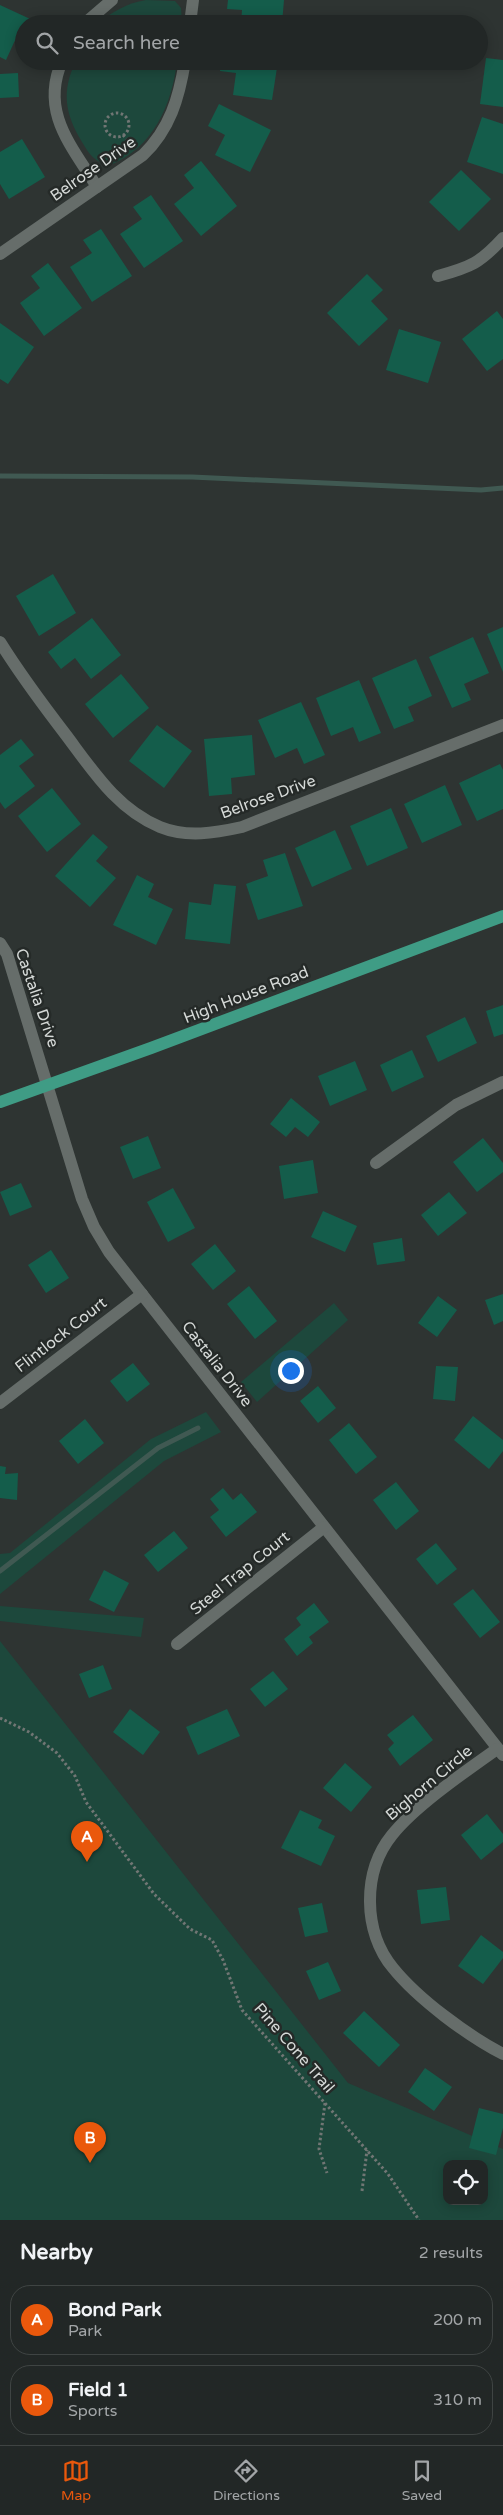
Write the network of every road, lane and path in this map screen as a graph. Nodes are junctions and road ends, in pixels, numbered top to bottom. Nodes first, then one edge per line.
1 (112, 0) edge
2 (193, 0) edge
3 (94, 15) edge
4 (191, 15) edge
5 (59, 70) edge
6 (184, 70) edge
7 (123, 135) junction
8 (136, 149) dead end
9 (96, 186) junction
10 (503, 238) edge
11 (0, 254) edge
12 (438, 276) dead end
13 (0, 642) edge
14 (503, 725) edge
15 (503, 916) edge
16 (0, 943) edge
17 (503, 1082) edge
18 (47, 1085) junction
19 (0, 1102) edge
20 (376, 1163) dead end
21 (142, 1294) junction
22 (0, 1402) edge
23 (324, 1527) junction
24 (177, 1644) dead end
25 (0, 1718) edge
26 (500, 1752) edge
27 (503, 2054) edge
28 (325, 2102) junction
29 (367, 2150) junction
30 (327, 2173) dead end
31 (362, 2191) dead end
32 (419, 2220) edge

1 - 3 street
2 - 4 street
5 - 9 street
6 - 9 street, Belrose Drive
7 - 7 path
7 - 8 path
9 - 11 street, Belrose Drive
10 - 12 street
13 - 14 street, Belrose Drive
15 - 18 main road, High House Road
16 - 18 street, Castalia Drive
17 - 20 street
18 - 19 main road, High House Road
18 - 21 street, Castalia Drive
21 - 22 street, Flintlock Court
21 - 23 street, Castalia Drive
23 - 24 street, Steel Trap Court
23 - 26 street, Castalia Drive
25 - 28 path, Pine Cone Trail
26 - 27 street, Bighorn Circle
28 - 29 path, Pine Cone Trail
28 - 30 path
29 - 31 path
29 - 32 path, Pine Cone Trail

